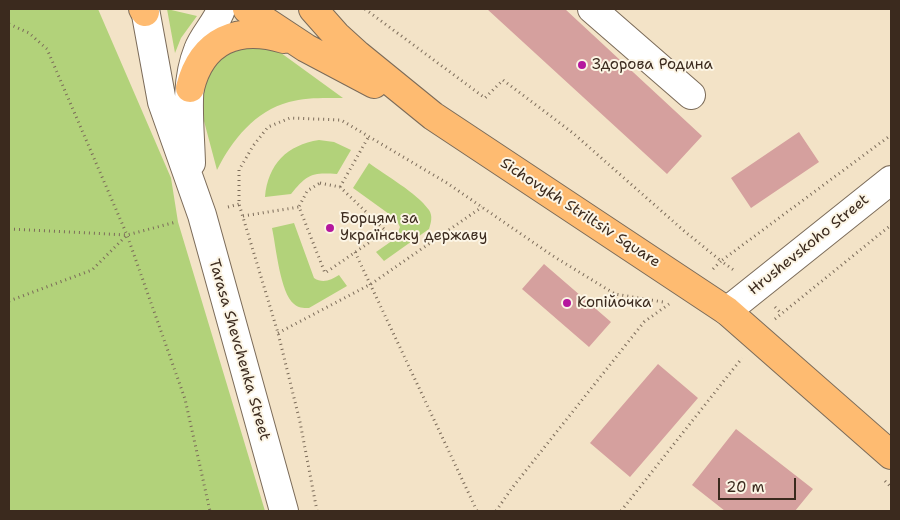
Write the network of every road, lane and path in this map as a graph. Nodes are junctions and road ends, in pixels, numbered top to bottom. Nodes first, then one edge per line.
1 (221, 9) edge
2 (247, 9) edge
3 (313, 9) edge
4 (322, 9) edge
5 (365, 9) edge
6 (592, 9) edge
7 (144, 10) edge
8 (9, 24) edge
9 (306, 48) junction
10 (358, 55) junction
11 (190, 88) junction
12 (691, 95) dead end
13 (433, 116) junction
14 (891, 135) edge
15 (369, 136) junction
16 (891, 180) edge
17 (340, 188) junction
18 (193, 189) junction
19 (239, 204) junction
20 (299, 207) junction
21 (482, 207) junction
22 (227, 208) dead end
23 (243, 216) junction
24 (178, 222) dead end
25 (891, 225) edge
26 (9, 229) edge
27 (127, 235) junction
28 (354, 252) junction
29 (722, 261) junction
30 (371, 284) junction
31 (756, 288) junction
32 (685, 298) junction
33 (9, 300) edge
34 (670, 303) junction
35 (727, 311) junction
36 (782, 314) junction
37 (278, 332) junction
38 (758, 341) junction
39 (734, 354) dead end
40 (748, 366) dead end
41 (891, 455) edge
42 (884, 481) dead end
43 (891, 487) edge
44 (210, 511) edge
45 (284, 511) edge
46 (317, 511) edge
47 (477, 511) edge
48 (496, 511) edge
49 (621, 511) edge

1 - 11 street, Tarasa Shevchenka Street
2 - 9 main road, Sichovykh Striltsiv Square
3 - 10 main road, Sichovykh Striltsiv Square
4 - 10 main road
5 - 29 path
6 - 12 street
7 - 18 street, Tarasa Shevchenka Street
8 - 27 path
9 - 11 main road
9 - 13 main road, Sichovykh Striltsiv Square
10 - 13 main road, Sichovykh Striltsiv Square
11 - 18 street, Tarasa Shevchenka Street
13 - 32 main road, Sichovykh Striltsiv Square
14 - 29 path
15 - 17 path
15 - 19 path
15 - 21 path
16 - 31 street, Hrushevskoho Street
17 - 20 path
17 - 28 path
18 - 45 street, Tarasa Shevchenka Street
19 - 22 path
19 - 23 path
20 - 23 path
20 - 28 path
21 - 30 path
21 - 34 path
23 - 37 path
24 - 27 path
25 - 36 path
26 - 27 path
27 - 33 path
27 - 44 path
28 - 30 path
29 - 31 path
29 - 32 path
30 - 37 path
30 - 47 path
31 - 35 street, Hrushevskoho Street
31 - 36 path
32 - 34 path
32 - 35 main road, Sichovykh Striltsiv Square
34 - 48 path
35 - 38 main road, Sichovykh Striltsiv Square
36 - 38 path
37 - 46 path
38 - 39 path
38 - 40 path
38 - 41 main road, Sichovykh Striltsiv Square
38 - 49 path
42 - 43 path

